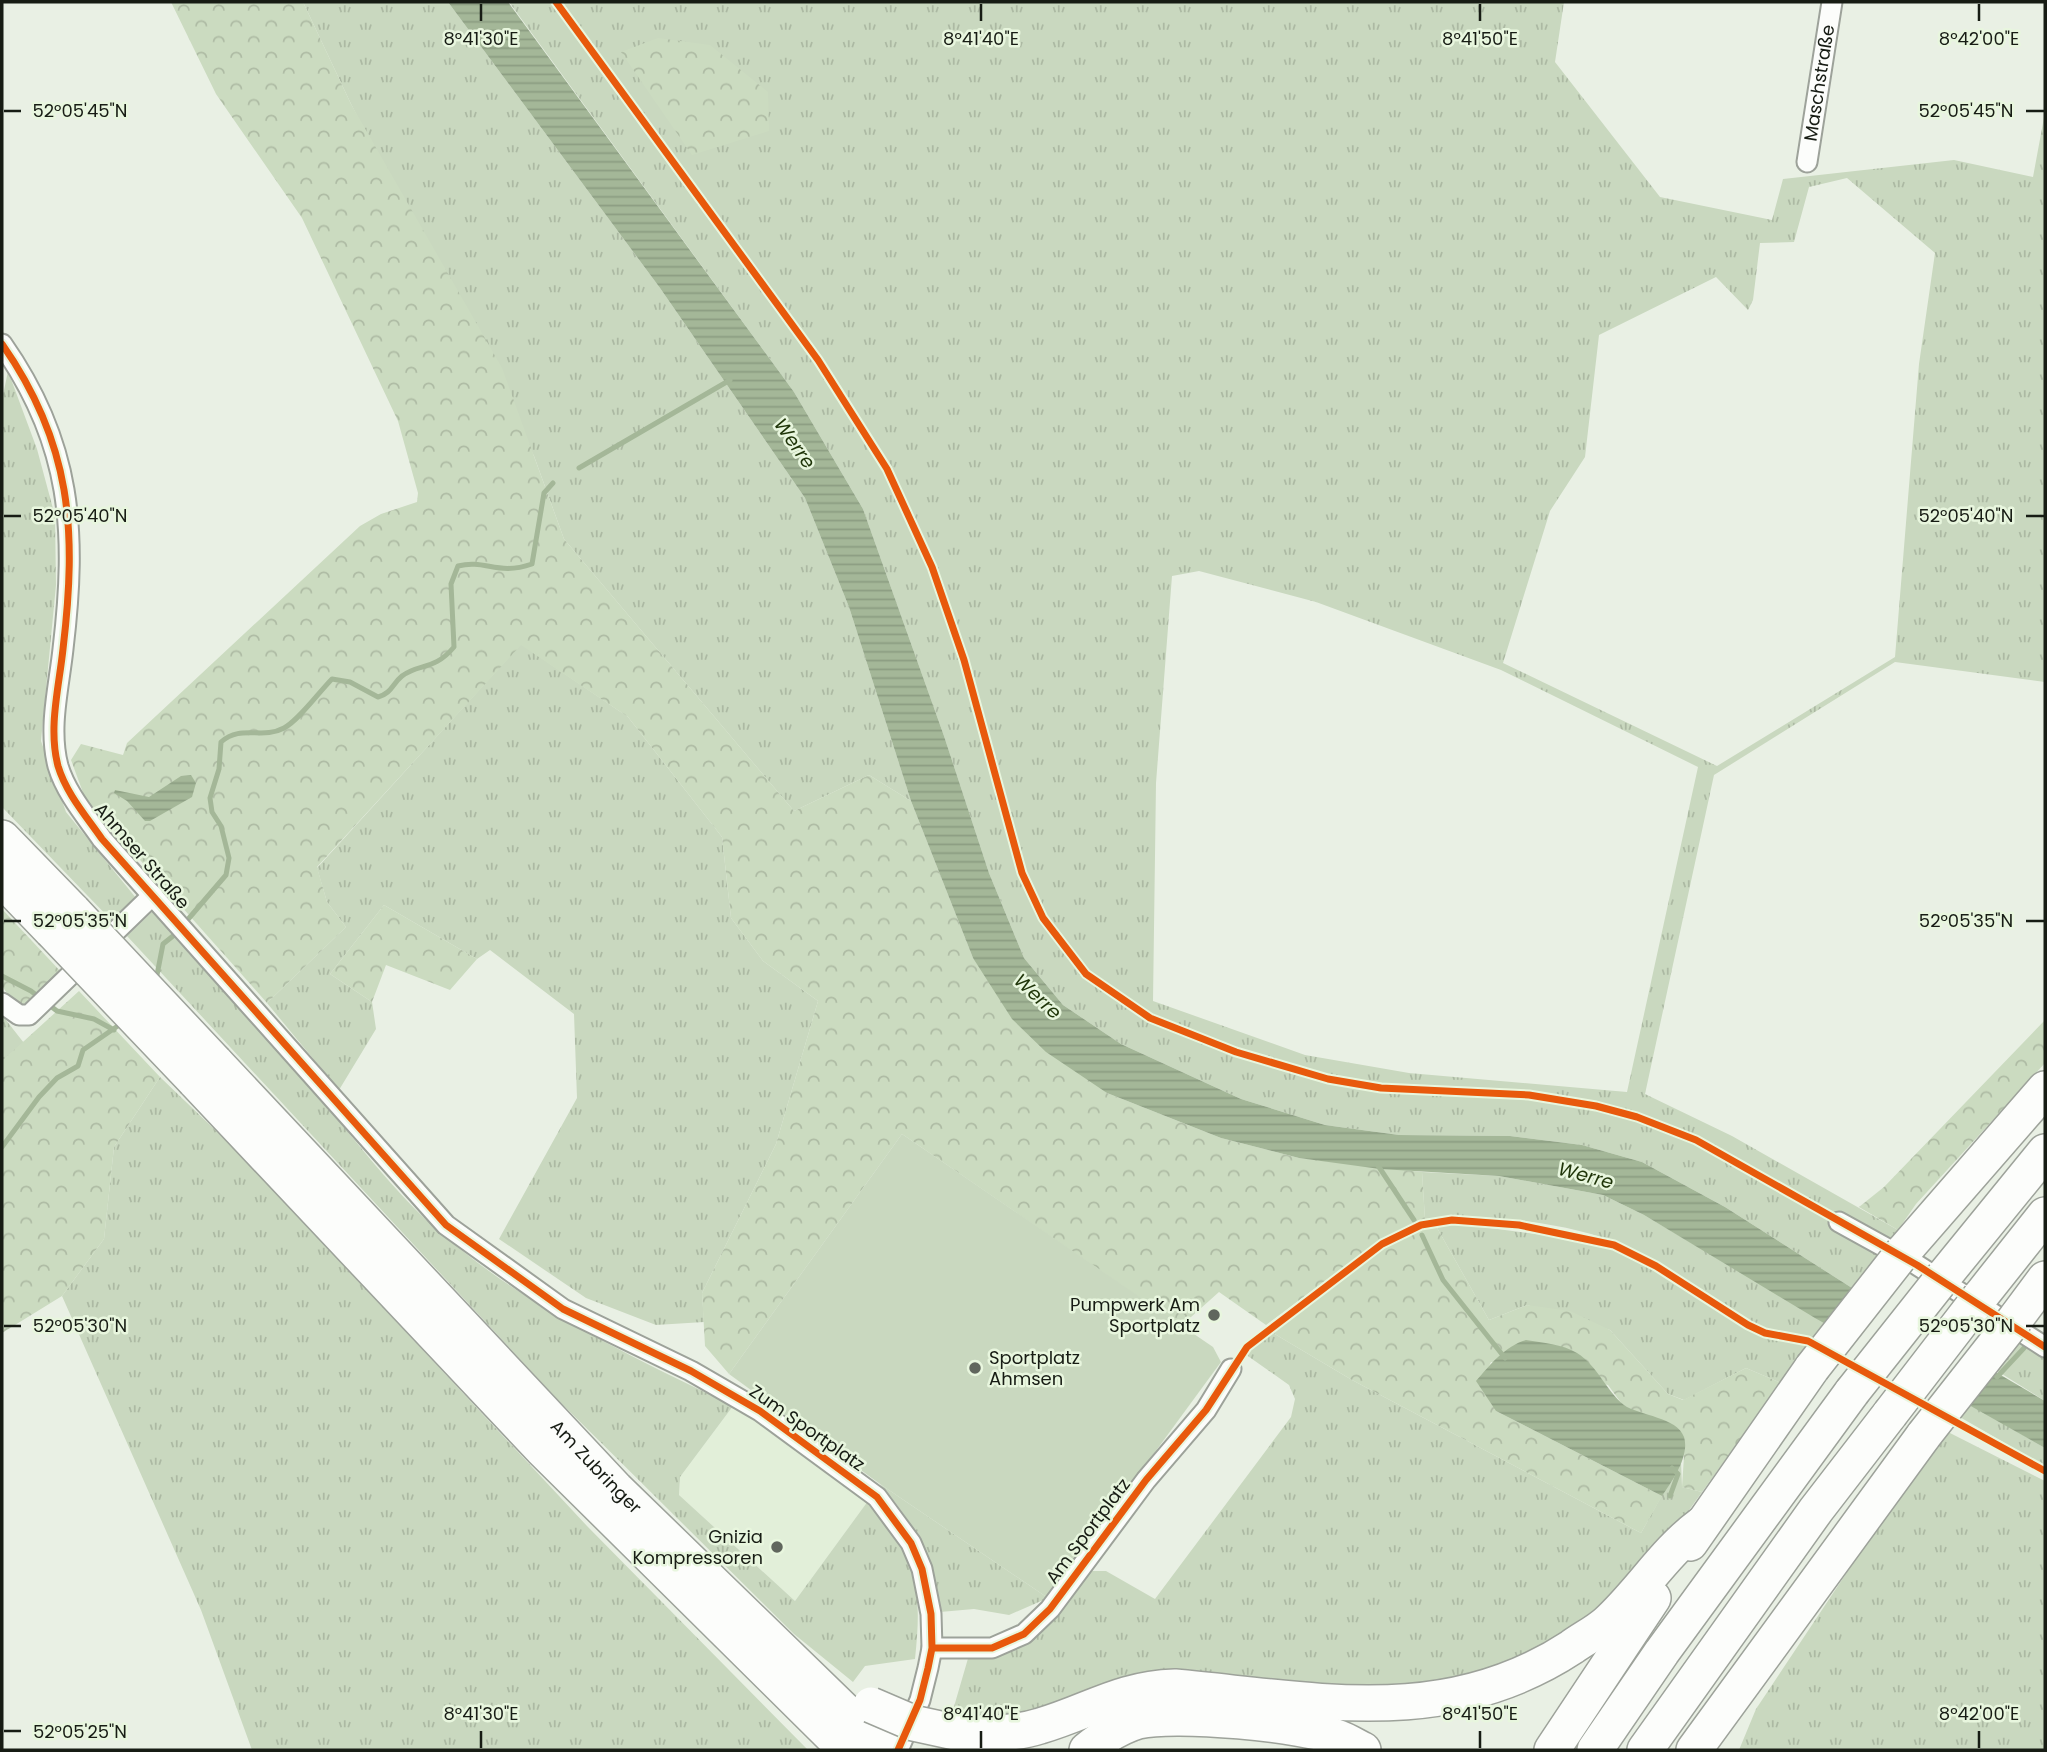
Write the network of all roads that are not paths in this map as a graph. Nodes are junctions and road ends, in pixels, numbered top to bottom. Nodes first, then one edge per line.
1 (1832, 2) edge
2 (1807, 162) dead end
3 (2, 344) edge
4 (2, 838) edge
5 (2, 879) edge
6 (157, 900) junction
7 (62, 921) junction
8 (2, 1003) edge
9 (2045, 1089) edge
10 (2045, 1152) edge
11 (2045, 1215) edge
12 (1839, 1222) dead end
13 (446, 1226) joint
14 (2045, 1279) edge
15 (2045, 1347) edge
16 (1231, 1369) dead end
17 (1702, 1524) junction
18 (1772, 1640) junction
19 (932, 1648) junction
20 (778, 1668) junction
21 (866, 1734) edge
22 (821, 1750) edge
23 (898, 1750) edge
24 (1087, 1750) edge
25 (1363, 1750) edge
26 (1552, 1750) edge
27 (1595, 1750) edge
28 (1645, 1750) edge
29 (1694, 1750) edge
30 (1723, 1750) edge

1 - 2 street, Maschstraße
3 - 6 street, Ahmser Straße
4 - 7 highway
5 - 7 highway
6 - 8 street, Ahmser Straße
6 - 13 street, Ahmser Straße
7 - 20 highway, Am Zubringer, bridge
9 - 17 highway, bridge
10 - 27 highway, bridge
11 - 28 highway, bridge
12 - 15 street
13 - 19 street, Zum Sportplatz
14 - 18 highway, bridge
16 - 19 street, Am Sportplatz
17 - 21 highway, bridge
17 - 26 highway
18 - 29 highway
18 - 30 highway
19 - 23 street, Zum Sportplatz
20 - 21 highway
20 - 21 highway, Am Zubringer
20 - 22 highway
24 - 25 highway

